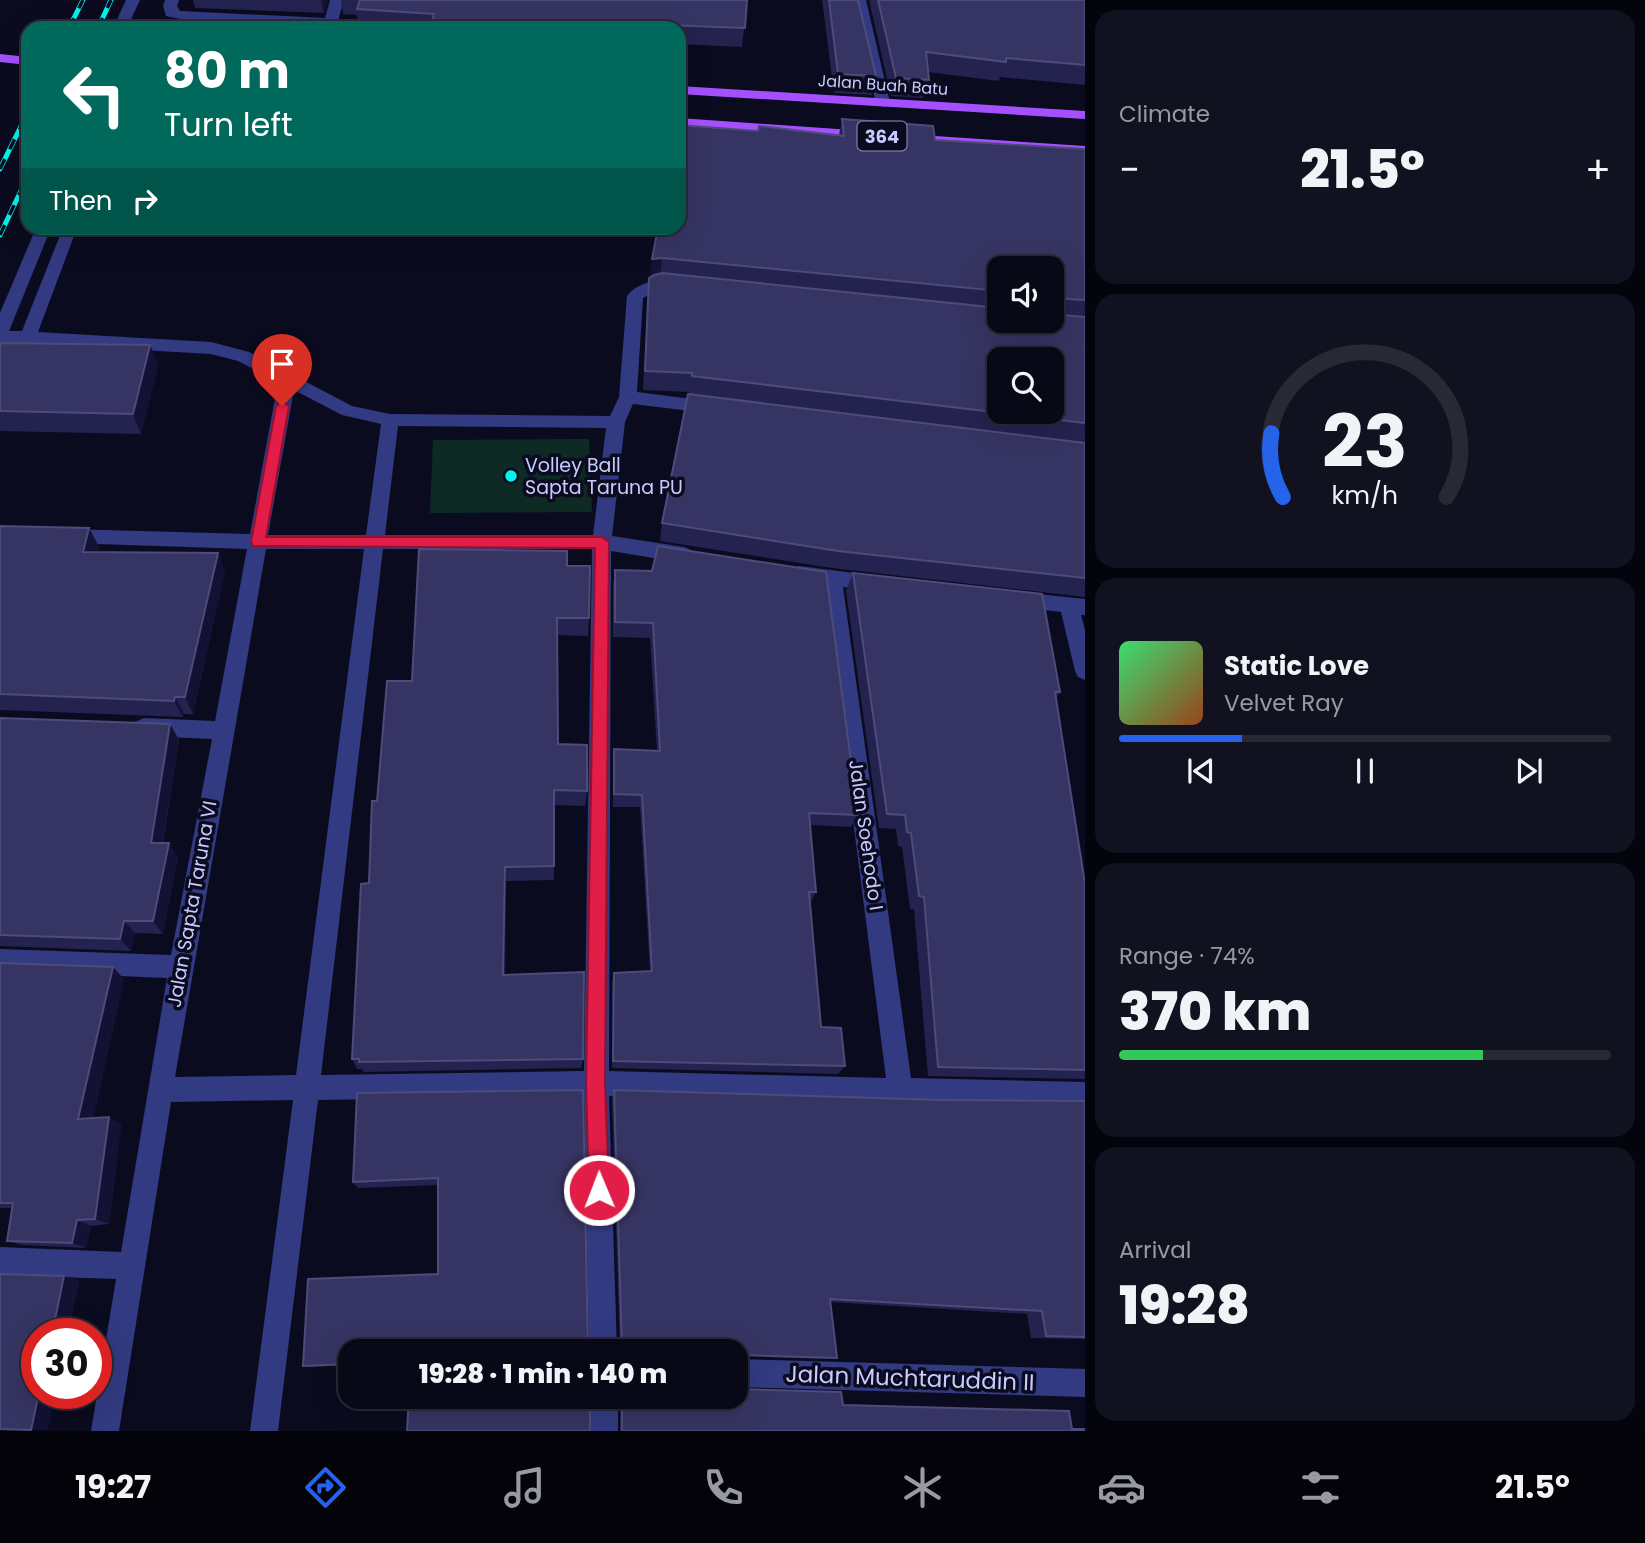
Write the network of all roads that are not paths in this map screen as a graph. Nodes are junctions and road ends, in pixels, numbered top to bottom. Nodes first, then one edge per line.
1 (132, 0) edge
2 (172, 0) edge
3 (337, 0) edge
4 (859, 0) edge
5 (123, 21) edge
6 (269, 21) edge
7 (330, 21) edge
8 (0, 58) edge
9 (21, 60) edge
10 (686, 90) edge
11 (883, 103) junction
12 (1085, 116) edge
13 (686, 122) edge
14 (1085, 150) edge
15 (40, 235) edge
16 (67, 235) edge
17 (701, 289) edge
18 (0, 335) edge
19 (28, 337) junction
20 (287, 379) junction
21 (628, 397) junction
22 (739, 411) edge
23 (390, 420) junction
24 (616, 422) junction
25 (41, 535) edge
26 (258, 542) junction
27 (374, 542) junction
28 (602, 542) junction
29 (697, 558) edge
30 (778, 571) edge
31 (832, 579) junction
32 (898, 587) edge
33 (1003, 598) edge
34 (1077, 606) edge
35 (1085, 671) edge
36 (125, 726) edge
37 (223, 730) junction
38 (0, 960) edge
39 (181, 967) junction
40 (596, 1083) junction
41 (305, 1088) junction
42 (160, 1090) junction
43 (900, 1090) junction
44 (1085, 1095) edge
45 (0, 1261) edge
46 (131, 1266) junction
47 (603, 1339) edge
48 (748, 1373) edge
49 (1085, 1383) edge
50 (604, 1409) edge
51 (105, 1431) edge
52 (264, 1431) edge
53 (604, 1431) edge

1 - 5 street
2 - 6 street
3 - 7 street
4 - 11 street
8 - 9 main road
10 - 11 main road, Jalan Buah Batu / 364
11 - 12 main road, Jalan Buah Batu / 364
13 - 14 main road, 364
15 - 18 street
16 - 19 street
17 - 21 street
18 - 19 street
19 - 20 street
20 - 23 street
20 - 26 street, Jalan Sapta Taruna VI
21 - 22 street
21 - 24 street
23 - 24 street
23 - 27 street
24 - 28 street
25 - 26 street
26 - 27 street
26 - 37 street, Jalan Sapta Taruna VI
27 - 28 street
27 - 41 street
28 - 29 street
28 - 40 street
30 - 31 street
31 - 32 street
31 - 43 street, Jalan Soehodo I
33 - 34 street
34 - 35 street
36 - 37 street
37 - 39 street, Jalan Sapta Taruna VI
38 - 39 street
39 - 42 street, Jalan Sapta Taruna VI
40 - 41 street
40 - 43 street
40 - 47 street
41 - 42 street
41 - 52 street
42 - 46 street, Jalan Sapta Taruna VI
43 - 44 street
45 - 46 street
46 - 51 street, Jalan Sapta Taruna VI
48 - 49 street, Jalan Muchtaruddin II
50 - 53 street

